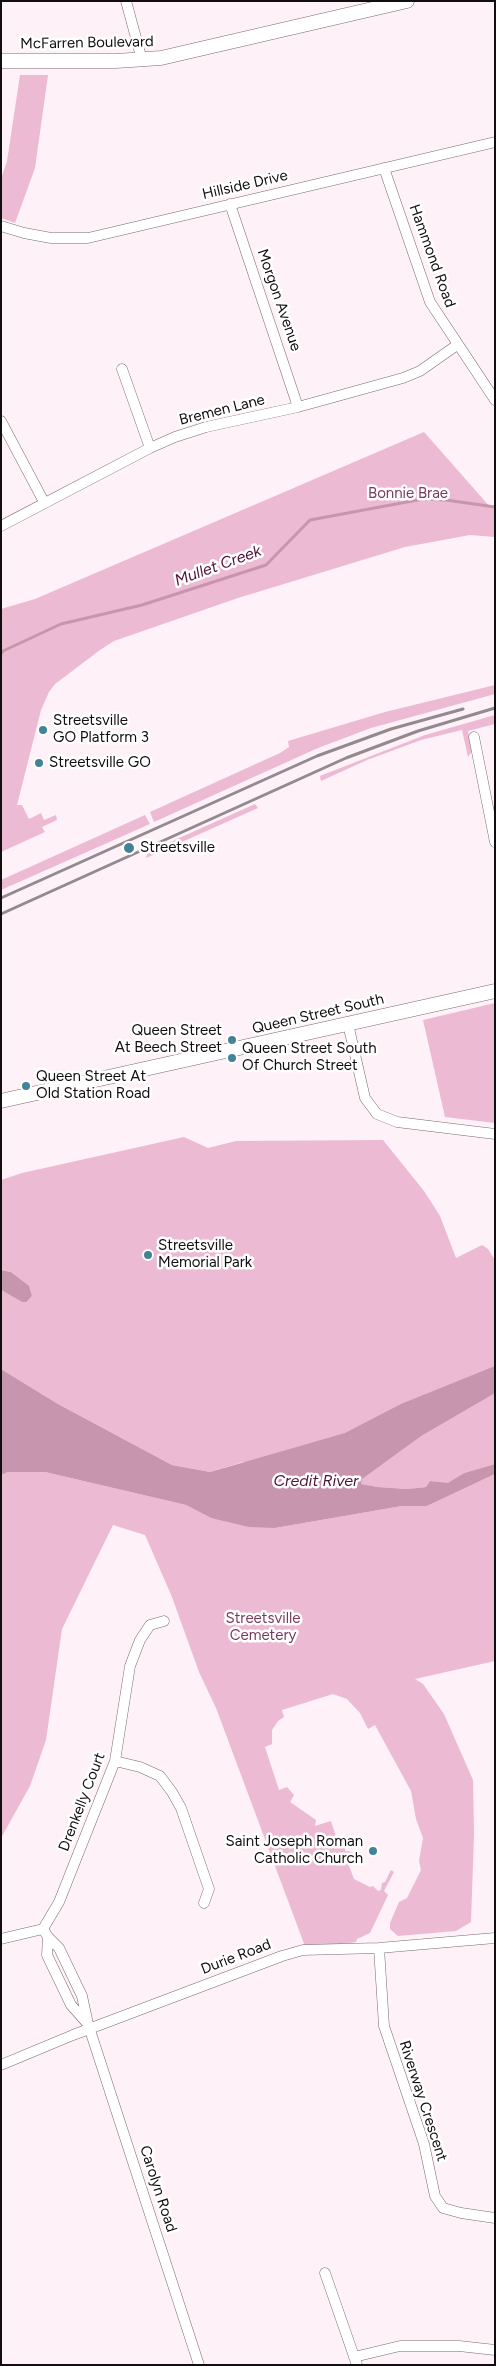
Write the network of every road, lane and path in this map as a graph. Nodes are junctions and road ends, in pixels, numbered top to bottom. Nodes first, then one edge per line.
1 (126, 1) edge
2 (407, 1) edge
3 (142, 60) junction
4 (1, 61) edge
5 (495, 142) edge
6 (384, 168) junction
7 (230, 204) junction
8 (1, 226) edge
9 (457, 345) junction
10 (122, 369) dead end
11 (495, 400) edge
12 (298, 407) junction
13 (1, 422) edge
14 (150, 448) junction
15 (44, 502) junction
16 (1, 526) edge
17 (474, 737) dead end
18 (492, 814) edge
19 (495, 842) edge
20 (495, 991) edge
21 (348, 1024) junction
22 (2, 1100) edge
23 (495, 1134) edge
24 (164, 1621) dead end
25 (116, 1761) junction
26 (204, 1903) dead end
27 (46, 1933) junction
28 (495, 1938) edge
29 (1, 1940) edge
30 (379, 1948) junction
31 (89, 2026) junction
32 (1, 2065) edge
33 (495, 2218) edge
34 (325, 2274) dead end
35 (495, 2350) edge
36 (355, 2361) edge
37 (199, 2365) edge

1 - 3 street
2 - 3 main road, McFarren Boulevard
3 - 4 main road, McFarren Boulevard
5 - 6 street, Hillside Drive
6 - 7 street, Hillside Drive
6 - 9 street, Hammond Road
7 - 8 street, Hillside Drive
7 - 12 street, Morgon Avenue
9 - 11 street, Hammond Road
9 - 12 street, Bremen Lane
10 - 14 street
12 - 14 street, Bremen Lane
13 - 15 street
14 - 15 street, Bremen Lane
15 - 16 street, Bremen Lane
17 - 18 street
18 - 19 street
20 - 21 main road, Queen Street South
21 - 22 main road, Queen Street South
21 - 23 street
24 - 25 street, Drenkelly Court
25 - 26 street
25 - 27 street, Drenkelly Court
27 - 29 street
27 - 31 street, Carolyn Road
28 - 30 street, Durie Road
30 - 31 street, Durie Road
30 - 33 street, Riverway Crescent
31 - 32 street, Durie Road
31 - 37 street, Carolyn Road
34 - 36 street
35 - 36 street

